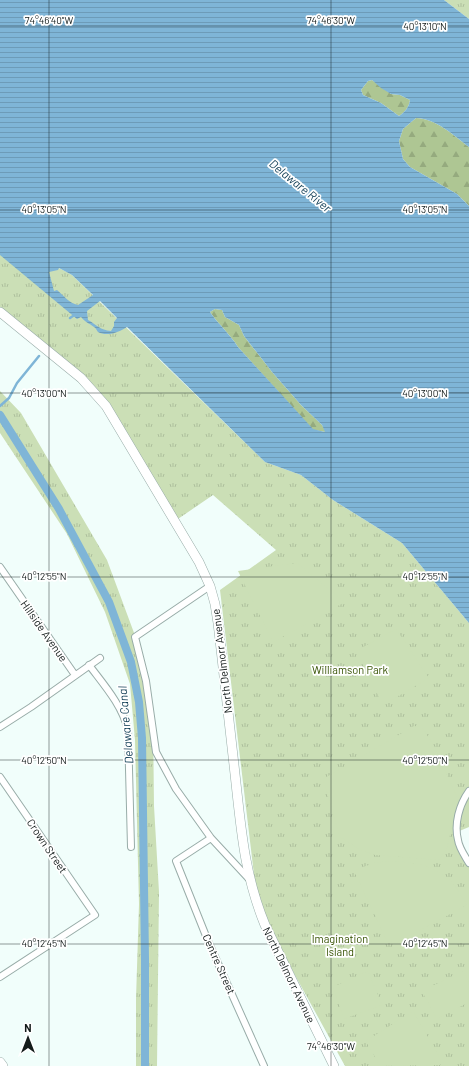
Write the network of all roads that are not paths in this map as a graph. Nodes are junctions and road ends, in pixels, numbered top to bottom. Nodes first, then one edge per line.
1 (0, 312) edge
2 (0, 567) edge
3 (210, 586) junction
4 (100, 658) dead end
5 (89, 665) junction
6 (75, 675) junction
7 (0, 727) edge
8 (0, 777) edge
9 (469, 791) edge
10 (211, 838) junction
11 (131, 847) dead end
12 (469, 863) edge
13 (249, 879) junction
14 (0, 977) edge
15 (0, 1062) edge
16 (3, 1066) edge
17 (264, 1066) edge
18 (334, 1066) edge

1 - 3 main road, North Delmorr Avenue
2 - 6 street, Hillside Avenue
3 - 10 street
3 - 13 main road, North Delmorr Avenue
4 - 5 street
5 - 6 street
5 - 11 street
6 - 7 street
8 - 14 street, Crown Street
9 - 12 street
10 - 13 street
10 - 17 street, Centre Street
13 - 18 main road, North Delmorr Avenue
15 - 16 main road

